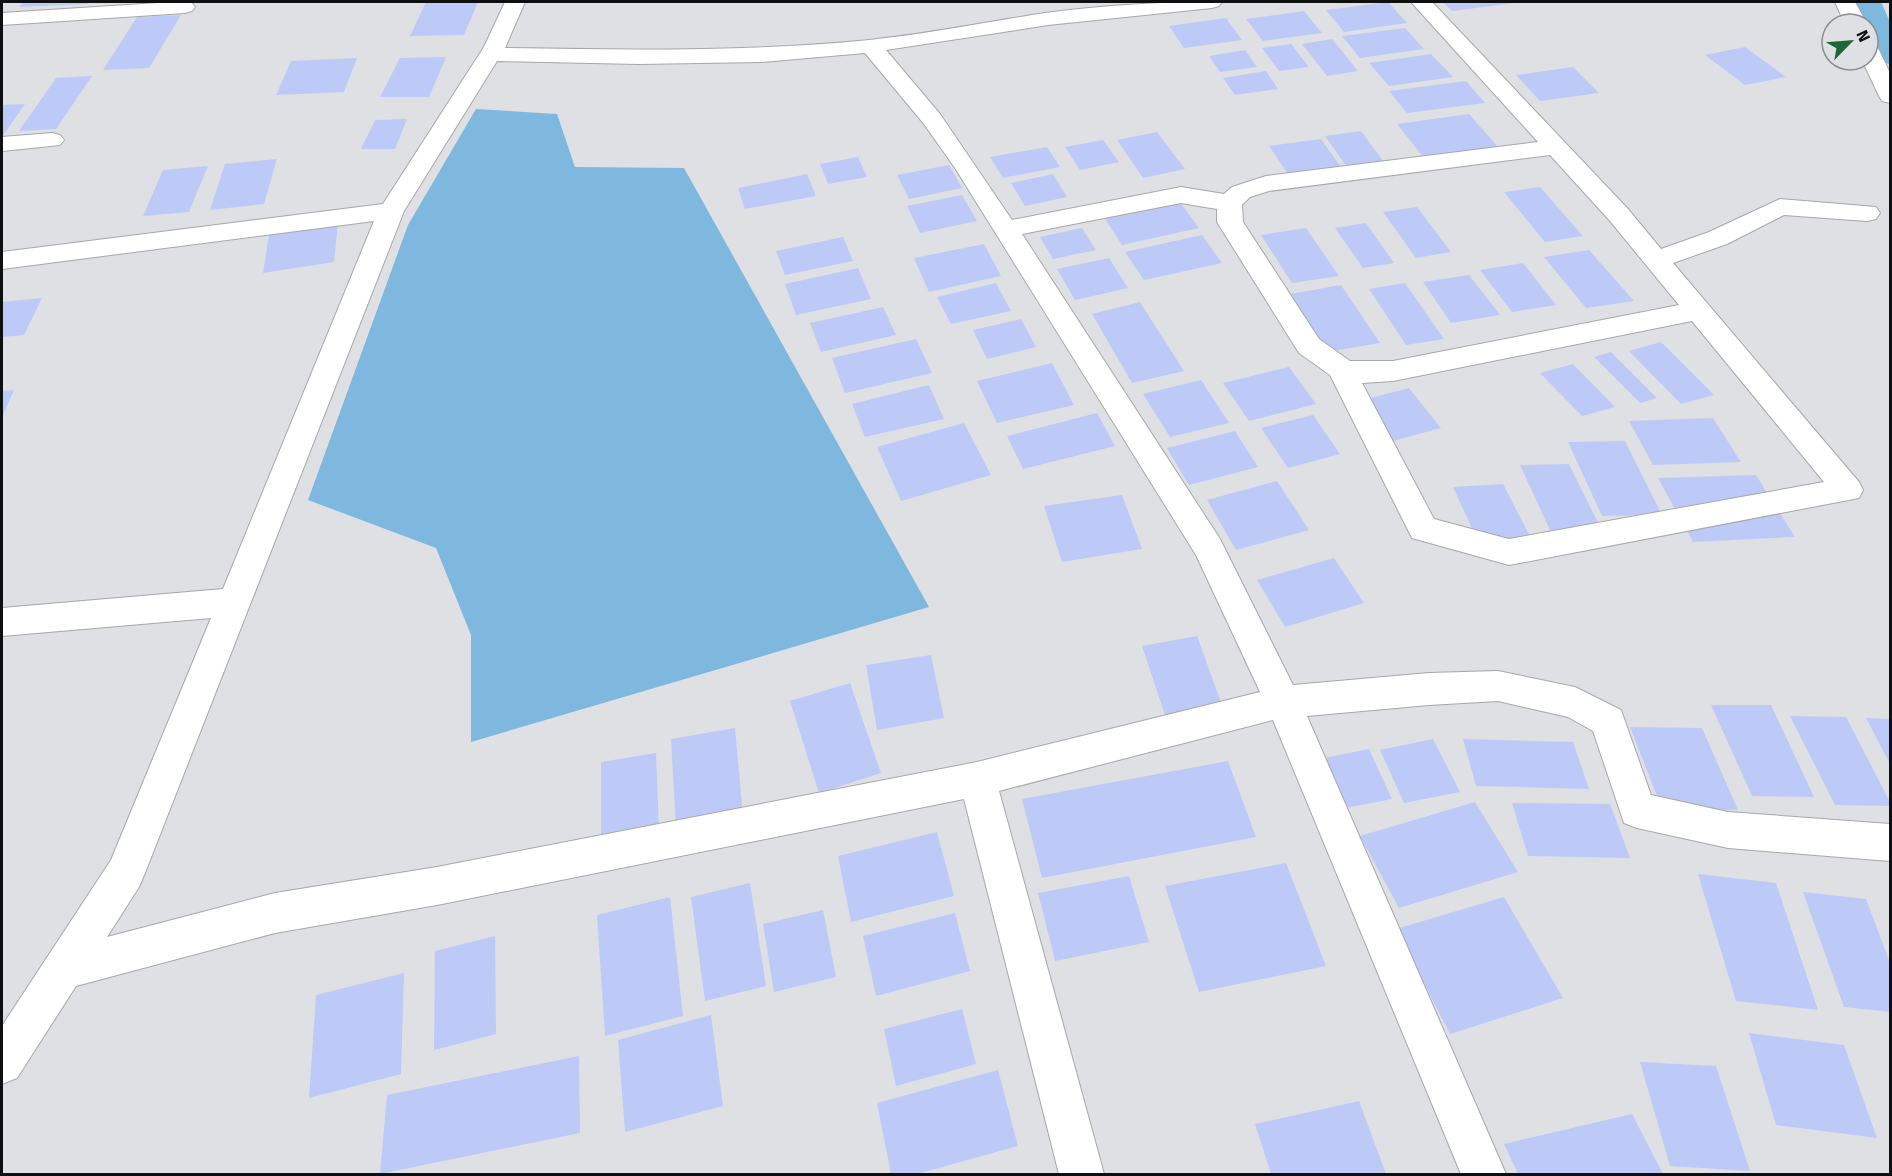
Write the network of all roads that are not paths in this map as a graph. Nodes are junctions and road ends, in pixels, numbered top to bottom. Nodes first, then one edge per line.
1 (9, 2) edge
2 (515, 2) edge
3 (1212, 2) edge
4 (1421, 2) edge
5 (185, 7) dead end
6 (2, 11) edge
7 (2, 19) edge
8 (871, 46) junction
9 (490, 54) junction
10 (1879, 72) edge
11 (1890, 96) edge
12 (52, 140) dead end
13 (2, 144) edge
14 (1556, 147) junction
15 (1229, 203) junction
16 (391, 210) junction
17 (1867, 213) dead end
18 (1006, 229) junction
19 (2, 260) edge
20 (1656, 260) junction
21 (1698, 310) junction
22 (1342, 371) junction
23 (233, 602) junction
24 (2, 622) edge
25 (1283, 702) junction
26 (976, 779) junction
27 (1890, 843) edge
28 (61, 969) junction
29 (2, 1063) edge
30 (1082, 1174) edge
31 (1484, 1174) edge

1 - 6 street
2 - 9 street
3 - 8 street
4 - 14 street
5 - 7 street
8 - 9 street
8 - 18 street
9 - 16 street
10 - 11 street
12 - 13 street
14 - 15 street
14 - 20 street
15 - 18 street
15 - 22 street
16 - 19 street
16 - 23 street
17 - 20 street
18 - 25 street
20 - 21 street
21 - 22 street
21 - 22 street
23 - 24 street
23 - 28 street
25 - 26 street
25 - 27 street
25 - 31 street
26 - 28 street
26 - 30 street
28 - 29 street

